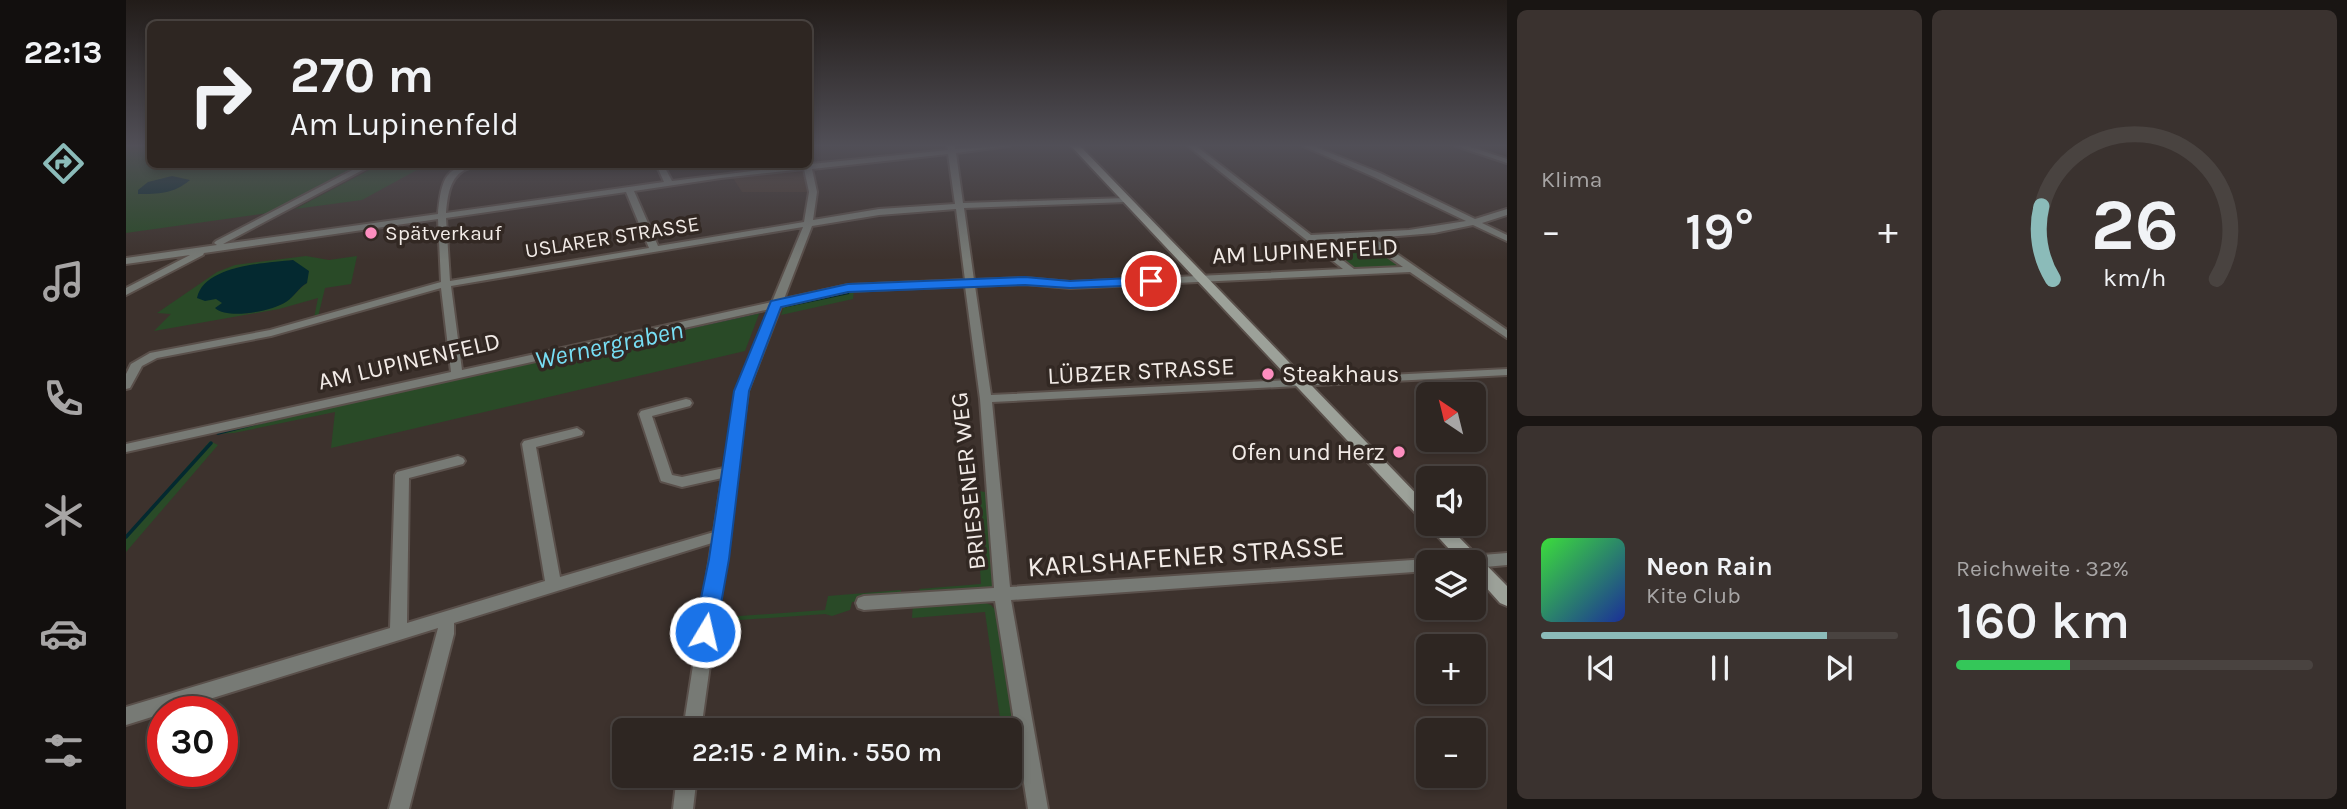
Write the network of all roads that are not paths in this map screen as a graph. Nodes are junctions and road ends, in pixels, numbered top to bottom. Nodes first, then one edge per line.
1 (333, 184) edge
2 (447, 184) edge
3 (664, 184) edge
4 (811, 184) edge
5 (957, 184) edge
6 (1111, 184) edge
7 (1239, 184) edge
8 (1394, 184) edge
9 (445, 189) joint
10 (629, 189) junction
11 (1127, 200) junction
12 (961, 206) junction
13 (1507, 212) edge
14 (443, 215) junction
15 (1476, 222) junction
16 (808, 225) junction
17 (1365, 236) junction
18 (1309, 238) junction
19 (1507, 238) edge
20 (210, 248) junction
21 (655, 250) junction
22 (126, 261) edge
23 (1412, 269) junction
24 (1351, 271) junction
25 (1201, 279) junction
26 (969, 283) junction
27 (445, 285) junction
28 (126, 292) edge
29 (776, 304) junction
30 (1507, 335) edge
31 (1507, 372) edge
32 (457, 373) junction
33 (1301, 384) junction
34 (126, 385) edge
35 (986, 399) junction
36 (686, 404) dead end
37 (577, 432) dead end
38 (126, 448) edge
39 (458, 461) dead end
40 (730, 471) junction
41 (1416, 504) edge
42 (1447, 536) edge
43 (721, 537) junction
44 (1461, 550) edge
45 (1507, 559) edge
46 (1486, 561) edge
47 (1416, 566) edge
48 (1486, 576) edge
49 (554, 585) junction
50 (1005, 595) junction
51 (1507, 598) edge
52 (863, 603) dead end
53 (446, 619) junction
54 (398, 633) junction
55 (126, 716) edge
56 (694, 718) edge
57 (685, 788) edge
58 (399, 809) edge
59 (683, 809) edge
60 (1038, 809) edge

1 - 20 street
2 - 9 street
3 - 10 street
4 - 16 street
5 - 12 street, BRIESENER WEG
6 - 11 main road
7 - 18 street
8 - 15 street
9 - 14 street
10 - 14 street
10 - 21 street
11 - 12 street, USLARER STRASSE
11 - 25 main road
12 - 16 street, USLARER STRASSE
12 - 26 street, BRIESENER WEG
13 - 15 street
14 - 20 street
14 - 27 street
15 - 17 street
15 - 19 street
16 - 21 street, USLARER STRASSE
16 - 29 street
17 - 18 street
17 - 23 street
18 - 24 street
20 - 22 street
20 - 28 street
21 - 27 street, USLARER STRASSE
23 - 24 street, AM LUPINENFELD
23 - 30 street
24 - 25 street, AM LUPINENFELD
25 - 26 street, AM LUPINENFELD
25 - 33 main road
26 - 29 street, AM LUPINENFELD
26 - 35 street, BRIESENER WEG
27 - 32 street
27 - 34 street, USLARER STRASSE
29 - 32 street, AM LUPINENFELD
29 - 40 street
31 - 33 street, LÜBZER STRASSE
32 - 38 street, AM LUPINENFELD
33 - 35 street, LÜBZER STRASSE
33 - 41 main road
35 - 50 street, BRIESENER WEG
36 - 40 street
37 - 49 street
39 - 54 street
40 - 43 street
42 - 44 main road
43 - 49 street
43 - 56 street
45 - 46 street
47 - 50 street, KARLSHAFENER STRASSE
48 - 51 main road
49 - 53 street
50 - 52 street, KARLSHAFENER STRASSE
50 - 60 street, BRIESENER WEG
53 - 54 street
53 - 58 street
54 - 55 street
57 - 59 street

